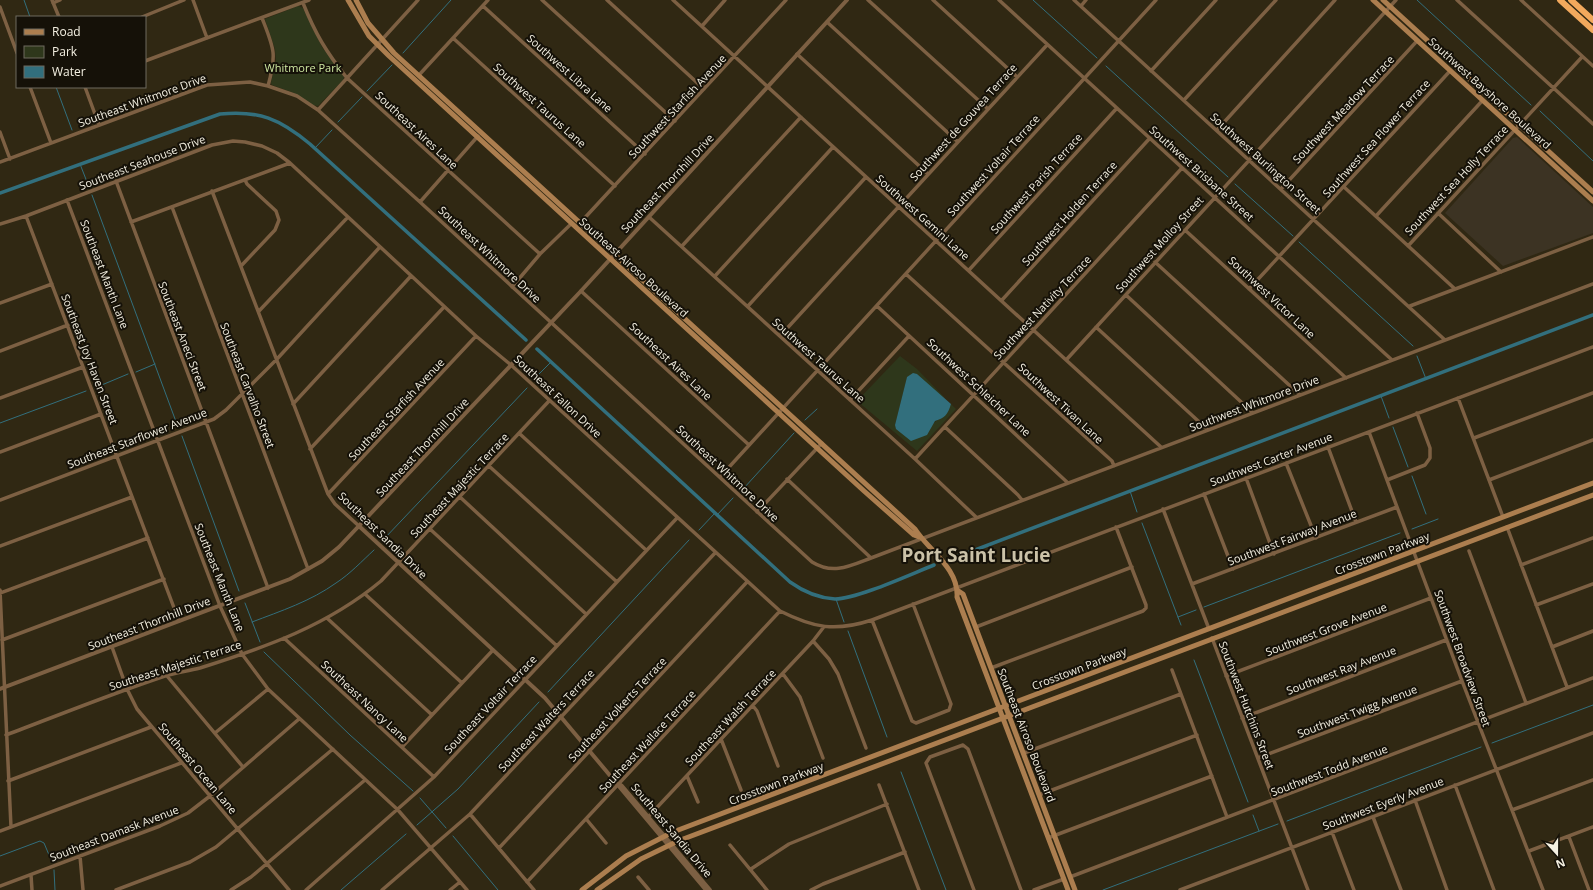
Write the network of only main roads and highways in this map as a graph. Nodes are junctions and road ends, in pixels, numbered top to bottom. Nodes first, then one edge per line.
1 (348, 0) edge
2 (356, 0) edge
3 (1373, 0) edge
4 (1383, 0) edge
5 (1560, 0) edge
6 (1571, 0) edge
7 (1593, 20) edge
8 (1593, 30) edge
9 (379, 43) junction
10 (1423, 46) junction
11 (1452, 63) junction
12 (1450, 70) junction
13 (1478, 87) junction
14 (435, 90) junction
15 (431, 95) junction
16 (1578, 187) junction
17 (1593, 192) edge
18 (1593, 198) edge
19 (1593, 201) edge
20 (1593, 483) edge
21 (1593, 495) edge
22 (921, 538) junction
23 (957, 589) junction
24 (1006, 706) junction
25 (999, 709) junction
26 (1009, 716) junction
27 (1003, 718) junction
28 (582, 890) edge
29 (597, 890) edge
30 (1068, 890) edge
31 (1075, 890) edge

1 - 9 main road, Southeast Airoso Boulevard
2 - 9 main road, Southeast Airoso Boulevard
3 - 10 main road, Southwest Bayshore Boulevard
4 - 11 main road, Southwest Bayshore Boulevard
5 - 8 highway
6 - 7 highway
9 - 14 main road, Southeast Airoso Boulevard
9 - 15 main road, Southeast Airoso Boulevard
10 - 11 main road
10 - 12 main road, Southwest Bayshore Boulevard
11 - 13 main road, Southwest Bayshore Boulevard
12 - 13 main road
12 - 16 main road, Southwest Bayshore Boulevard
13 - 17 main road, Southwest Bayshore Boulevard
14 - 15 main road
14 - 22 main road, Southeast Airoso Boulevard
15 - 22 main road, Southeast Airoso Boulevard
16 - 18 main road
16 - 19 main road, Southwest Bayshore Boulevard
20 - 24 main road, Crosstown Parkway
21 - 26 main road, Crosstown Parkway
22 - 23 main road, Southeast Airoso Boulevard
23 - 24 main road, Southeast Airoso Boulevard
23 - 25 main road, Southeast Airoso Boulevard
24 - 25 main road, Crosstown Parkway
24 - 26 main road, Southeast Airoso Boulevard
25 - 27 main road, Southeast Airoso Boulevard
25 - 28 main road, Crosstown Parkway
26 - 27 main road, Crosstown Parkway
26 - 31 main road, Southeast Airoso Boulevard
27 - 29 main road, Crosstown Parkway
27 - 30 main road, Southeast Airoso Boulevard

